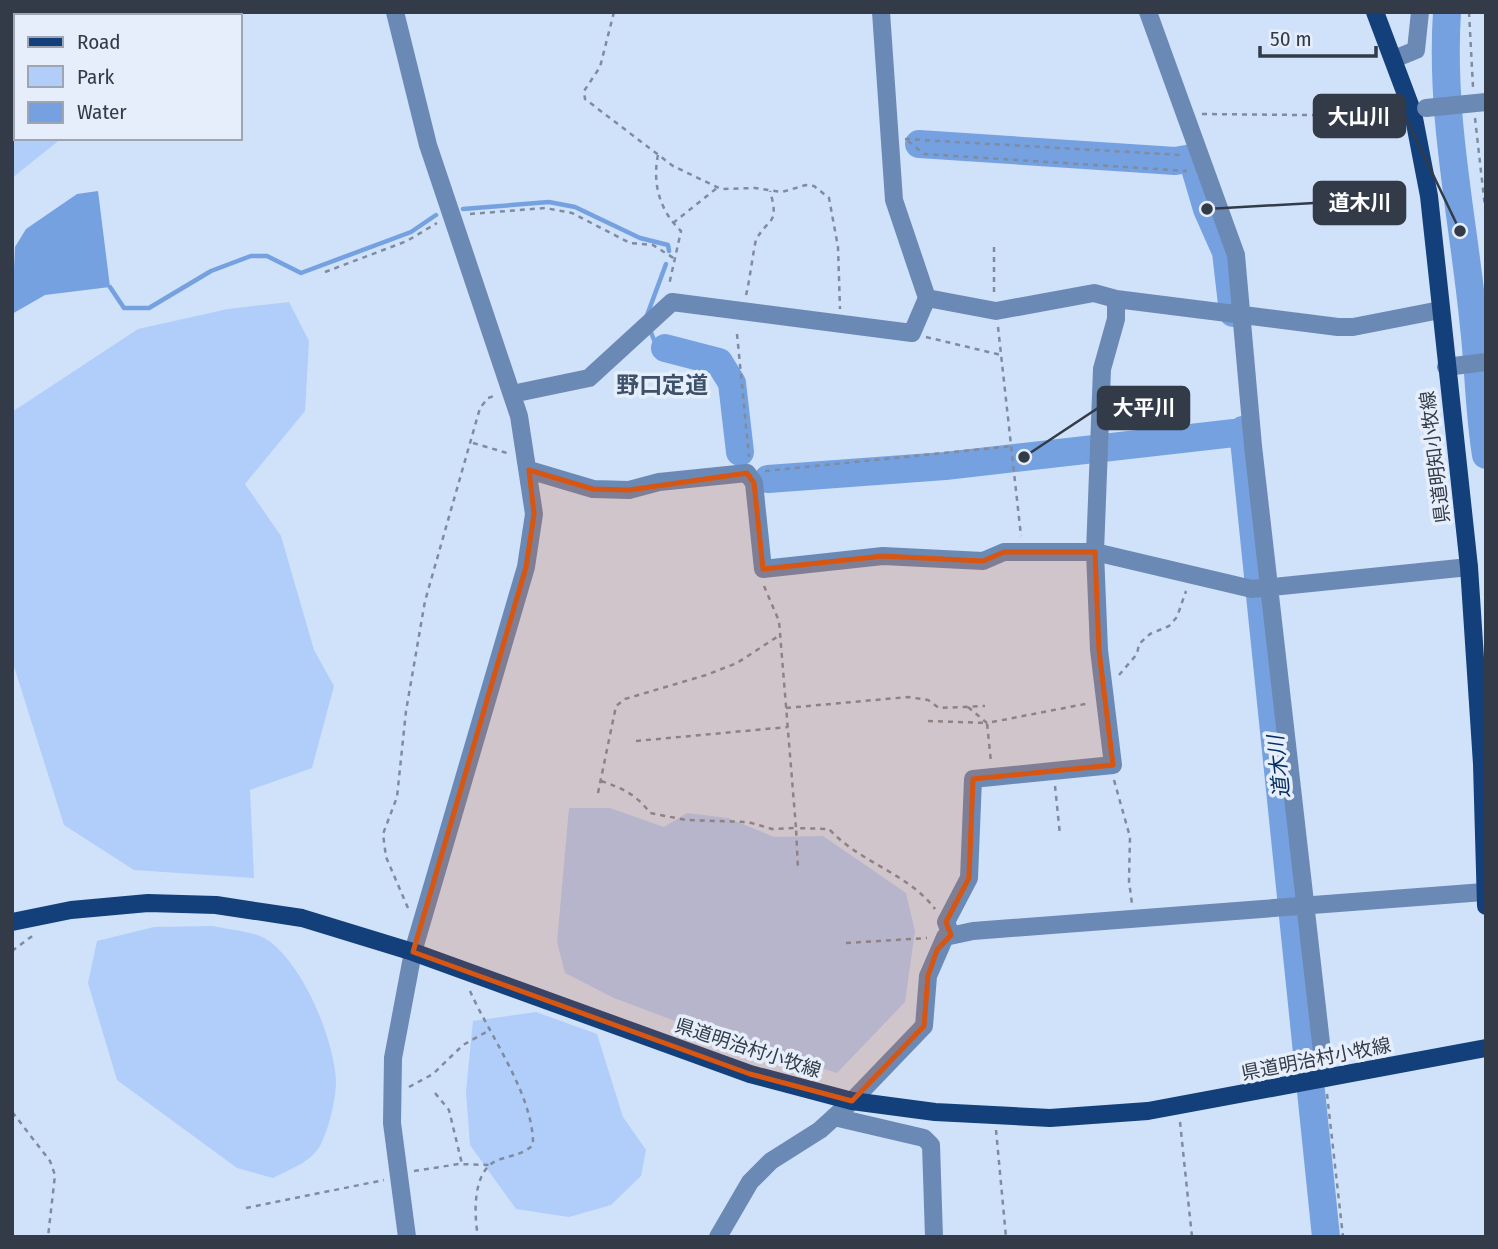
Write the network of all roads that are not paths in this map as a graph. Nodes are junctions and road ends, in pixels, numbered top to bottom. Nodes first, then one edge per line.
1 (395, 12) edge
2 (881, 12) edge
3 (1148, 12) edge
4 (1376, 12) edge
5 (1420, 12) edge
6 (1394, 58) junction
7 (1486, 102) edge
8 (1420, 110) junction
9 (927, 298) junction
10 (1116, 299) junction
11 (1440, 310) junction
12 (1243, 316) junction
13 (1486, 362) edge
14 (1450, 367) junction
15 (511, 392) junction
16 (529, 470) junction
17 (1095, 552) junction
18 (1469, 567) junction
19 (1262, 588) junction
20 (1484, 764) edge
21 (1485, 899) edge
22 (1298, 906) junction
23 (12, 922) edge
24 (947, 932) junction
25 (414, 952) junction
26 (1486, 1048) edge
27 (1325, 1078) junction
28 (852, 1101) junction
29 (834, 1117) junction
30 (407, 1237) edge
31 (719, 1237) edge
32 (934, 1237) edge

1 - 15 street
2 - 9 street
3 - 12 street
4 - 6 main road, 県道明知小牧線
5 - 6 street
6 - 8 main road, 県道明知小牧線
7 - 8 street, bridge
8 - 11 main road, 県道明知小牧線
9 - 10 street
9 - 15 street
10 - 12 street
10 - 17 street
11 - 12 street
11 - 14 main road, 県道明知小牧線
12 - 19 street
13 - 14 street
14 - 18 main road, 県道明知小牧線
15 - 16 street
16 - 17 street
16 - 25 street
17 - 19 street
17 - 24 street
18 - 19 street
18 - 20 main road, 県道明知小牧線
19 - 22 street
20 - 21 main road, 県道明知小牧線
21 - 22 street
22 - 24 street
22 - 27 street
23 - 25 main road, 県道明治村小牧線
24 - 28 street
25 - 28 main road, 県道明治村小牧線
25 - 30 street
26 - 27 main road, 県道明治村小牧線
27 - 28 main road, 県道明治村小牧線
28 - 29 street
29 - 31 street
29 - 32 street

